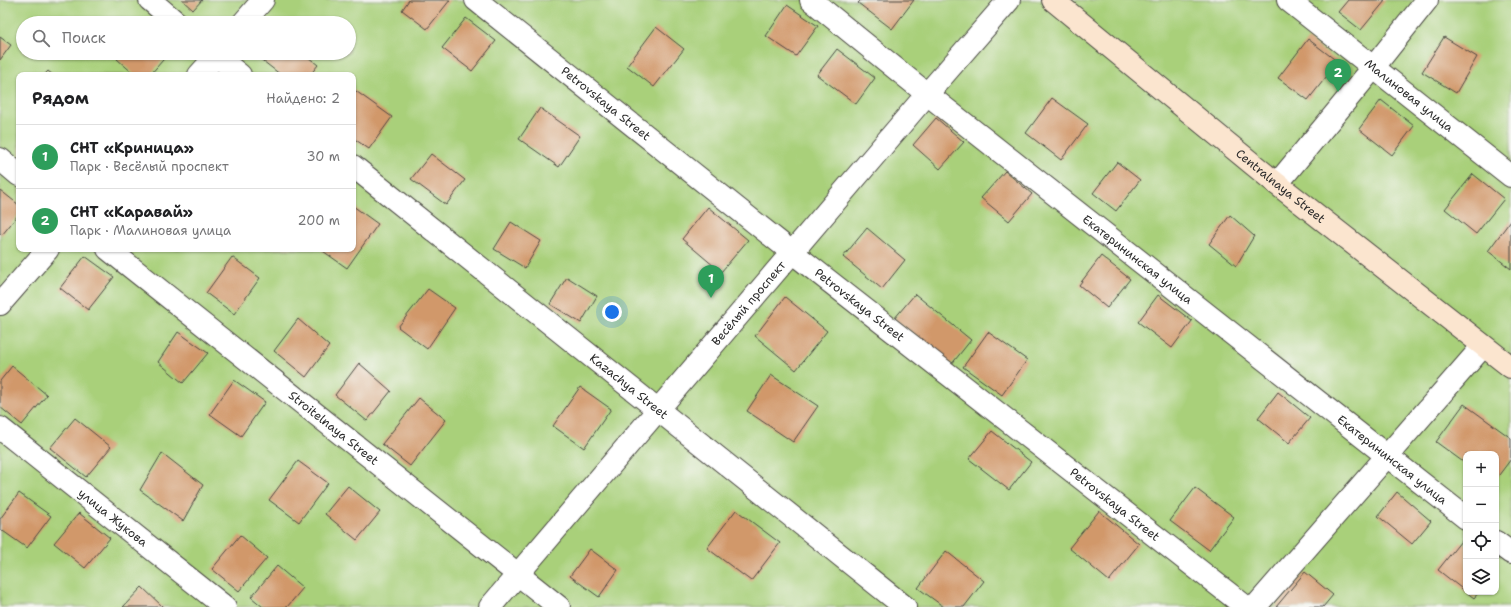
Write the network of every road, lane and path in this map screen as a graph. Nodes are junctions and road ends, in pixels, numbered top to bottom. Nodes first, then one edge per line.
1 (150, 0) edge
2 (263, 0) edge
3 (476, 0) edge
4 (811, 0) edge
5 (1009, 0) edge
6 (1053, 0) edge
7 (1288, 0) edge
8 (1427, 0) edge
9 (169, 16) edge
10 (250, 16) edge
11 (211, 60) edge
12 (223, 60) edge
13 (1373, 68) junction
14 (201, 72) edge
15 (237, 72) edge
16 (927, 94) junction
17 (0, 159) edge
18 (356, 168) edge
19 (16, 172) edge
20 (1511, 176) edge
21 (1276, 184) junction
22 (45, 252) edge
23 (112, 252) edge
24 (793, 253) junction
25 (0, 304) edge
26 (1483, 346) junction
27 (1511, 368) edge
28 (657, 410) junction
29 (0, 428) edge
30 (1387, 457) junction
31 (1463, 516) edge
32 (1499, 544) edge
33 (1511, 553) edge
34 (518, 575) junction
35 (225, 607) edge
36 (490, 607) edge
37 (559, 607) edge
38 (905, 607) edge
39 (1246, 607) edge
40 (1255, 607) edge

1 - 9 street
2 - 10 street
3 - 24 street, Petrovskaya Street
4 - 16 street, Екатерининская улица
5 - 16 street, Весёлый проспект
6 - 21 street, Centralnaya Street
7 - 13 street, Малиновая улица
8 - 13 street
11 - 14 street
12 - 15 street
13 - 20 street, Малиновая улица
13 - 21 street
16 - 24 street, Весёлый проспект
16 - 30 street, Екатерининская улица
17 - 19 street
18 - 28 street, Kazachya Street
21 - 26 street, Centralnaya Street
22 - 25 street
23 - 34 street, Stroitelnaya Street
24 - 28 street, Весёлый проспект
24 - 39 street, Petrovskaya Street
26 - 27 street, Centralnaya Street
26 - 30 street
28 - 34 street, Весёлый проспект
28 - 38 street, Kazachya Street
29 - 35 street, улица Жукова
30 - 31 street, Екатерининская улица
30 - 40 street
32 - 33 street
34 - 36 street, Весёлый проспект
34 - 37 street, Stroitelnaya Street

